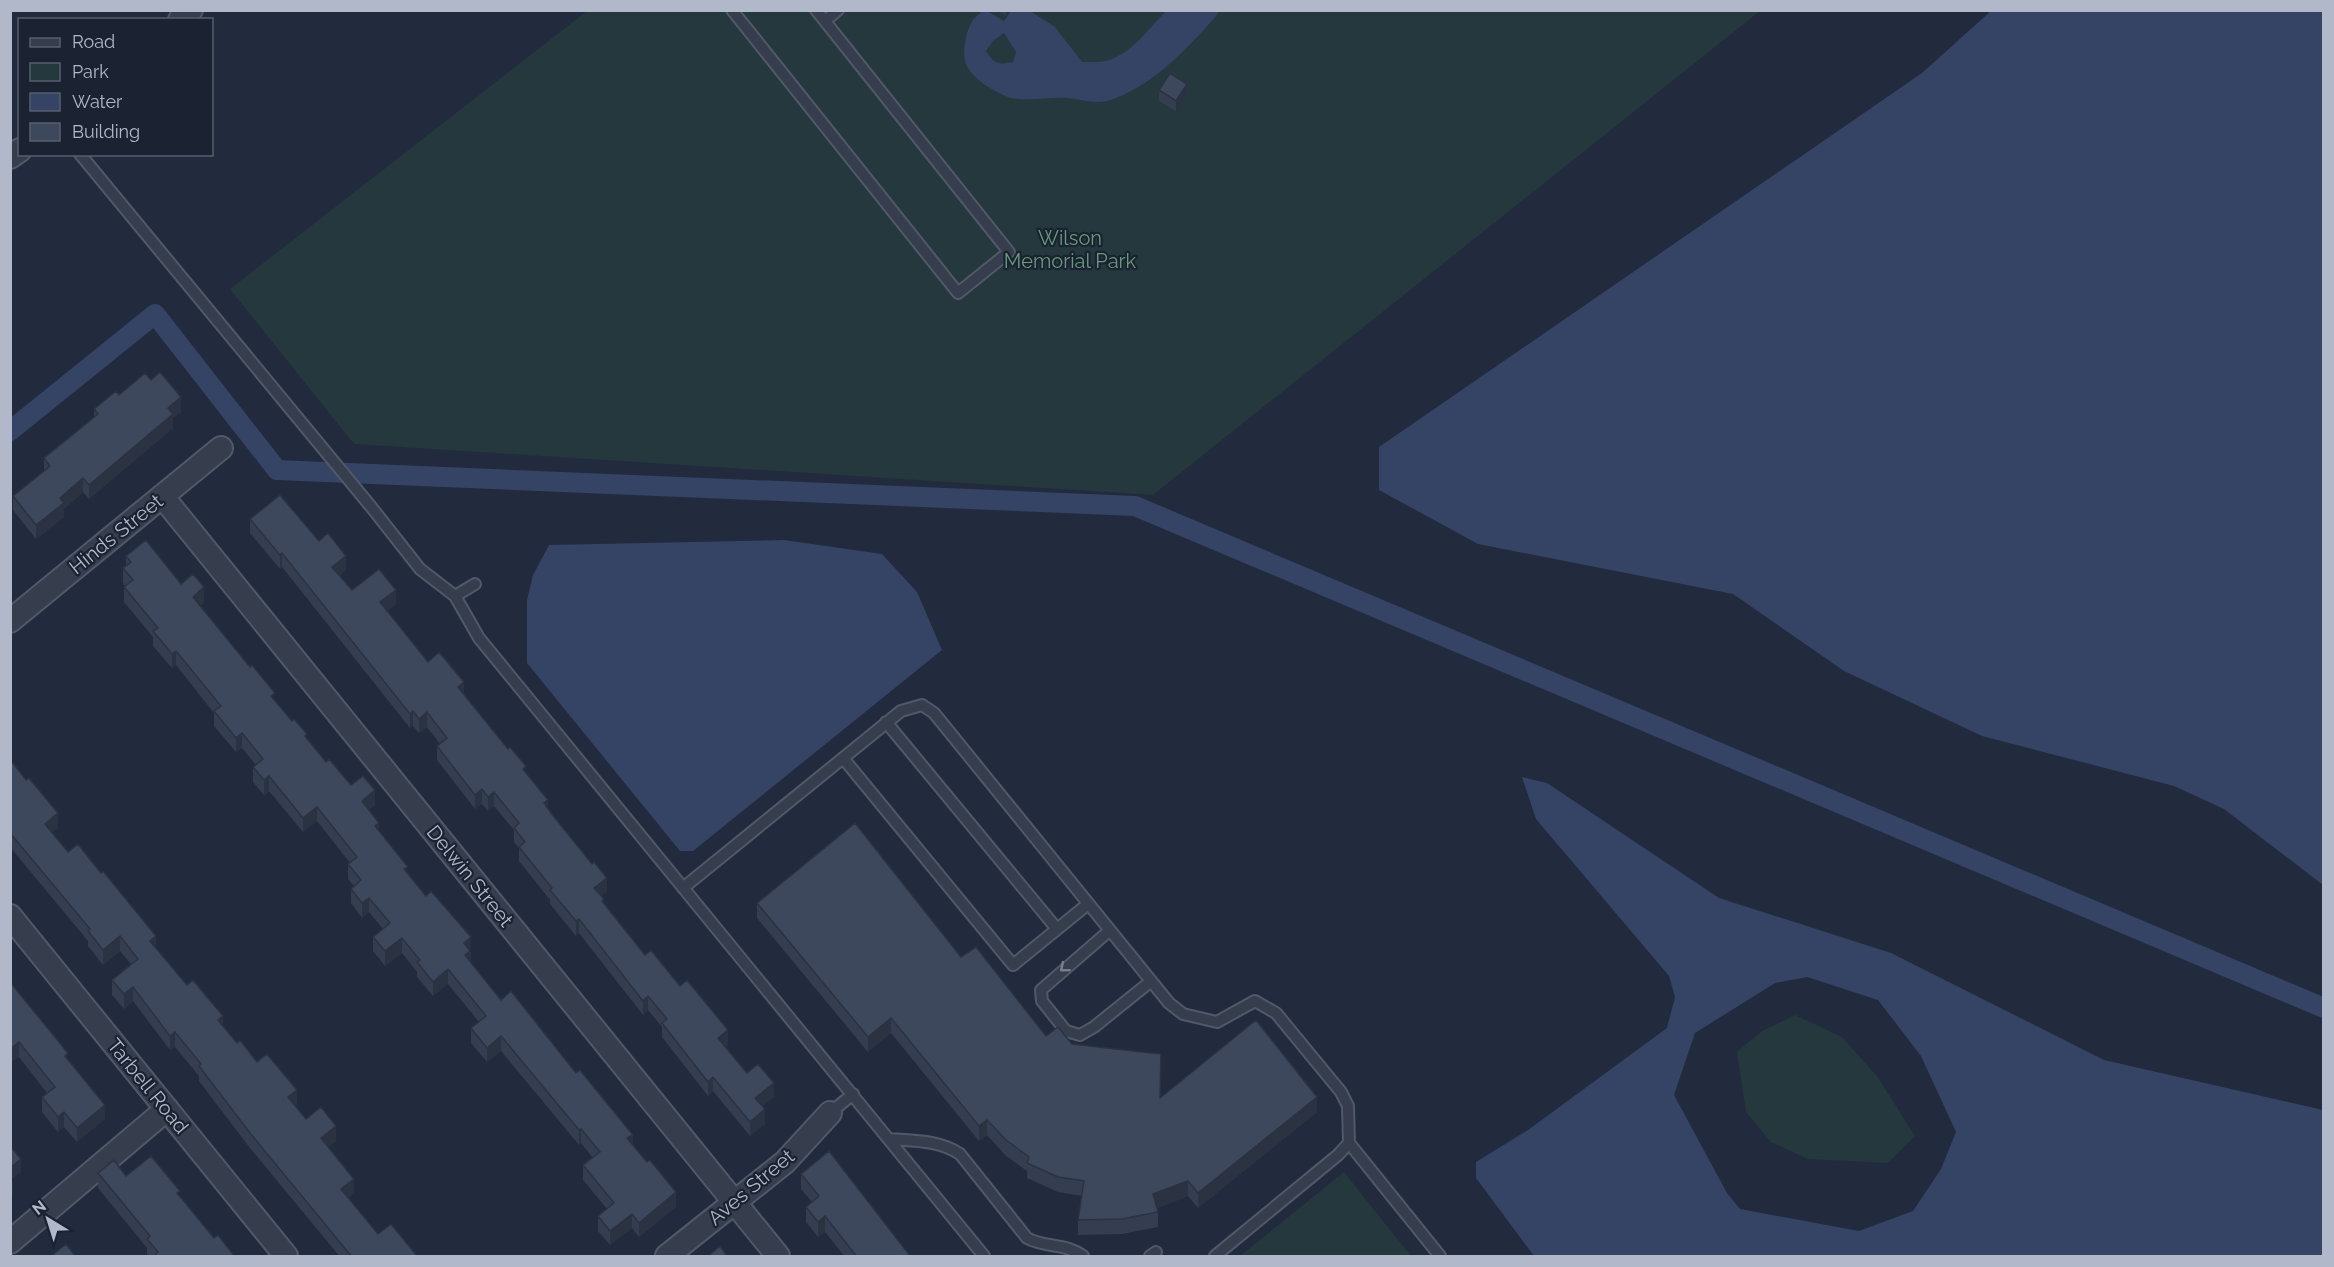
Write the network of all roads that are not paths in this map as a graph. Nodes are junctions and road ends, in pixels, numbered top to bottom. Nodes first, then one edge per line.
1 (732, 10) edge
2 (816, 10) edge
3 (838, 10) edge
4 (825, 21) junction
5 (82, 156) edge
6 (221, 448) dead end
7 (162, 496) junction
8 (475, 584) dead end
9 (455, 596) junction
10 (10, 621) edge
11 (886, 722) junction
12 (843, 758) junction
13 (683, 888) junction
14 (1088, 904) junction
15 (10, 916) edge
16 (1057, 929) junction
17 (1109, 931) junction
18 (1150, 982) junction
19 (853, 1094) junction
20 (167, 1109) junction
21 (830, 1113) joint
22 (889, 1139) junction
23 (1349, 1143) junction
24 (734, 1202) junction
25 (10, 1242) edge
26 (286, 1257) edge
27 (667, 1257) edge
28 (778, 1257) edge
29 (984, 1257) edge
30 (1083, 1257) edge
31 (1215, 1257) edge
32 (1440, 1257) edge

1 - 4 lane
2 - 4 lane
3 - 4 lane
5 - 9 lane
6 - 7 street, Hinds Street
7 - 10 street, Hinds Street
7 - 24 street, Delwin Street
8 - 9 lane
9 - 13 lane
11 - 12 lane
11 - 14 lane
11 - 16 lane
12 - 13 lane
12 - 16 lane
13 - 19 lane
14 - 16 lane
14 - 17 lane
15 - 20 street, Tarbell Road
17 - 18 lane
17 -> 18 lane
18 - 23 lane
19 - 21 lane
19 - 22 lane
20 - 25 street
20 - 26 street, Tarbell Road
21 - 24 street, Aves Street
22 - 29 lane
22 - 30 lane
23 - 31 lane
23 - 32 lane
24 - 27 street, Aves Street
24 - 28 street, Delwin Street

